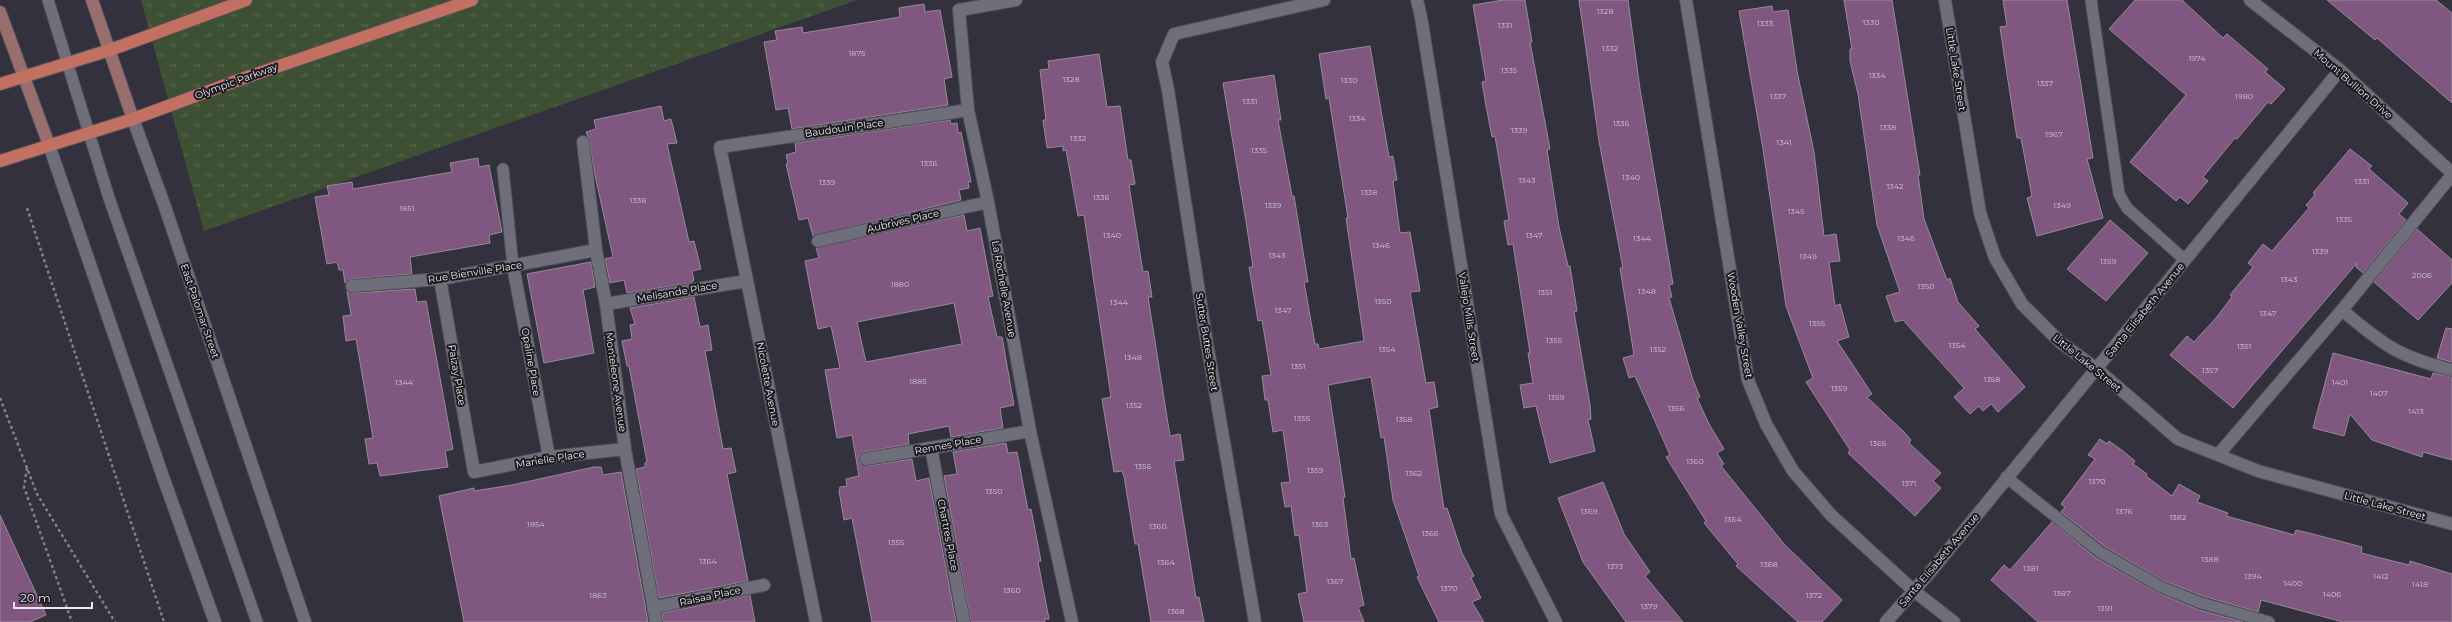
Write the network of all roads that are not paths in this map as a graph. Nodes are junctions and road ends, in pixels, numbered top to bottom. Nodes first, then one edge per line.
1 (48, 0) edge
2 (92, 0) edge
3 (246, 0) edge
4 (472, 0) edge
5 (1016, 0) edge
6 (1324, 0) edge
7 (1417, 0) edge
8 (1686, 0) edge
9 (1945, 0) edge
10 (2091, 0) edge
11 (2250, 0) edge
12 (0, 12) edge
13 (110, 50) junction
14 (67, 63) junction
15 (2340, 70) junction
16 (22, 76) junction
17 (0, 84) edge
18 (968, 110) junction
19 (133, 119) junction
20 (89, 133) junction
21 (583, 142) dead end
22 (49, 145) junction
23 (720, 147) joint
24 (0, 161) edge
25 (503, 169) dead end
26 (2452, 174) edge
27 (988, 202) junction
28 (818, 241) dead end
29 (596, 250) junction
30 (2185, 260) junction
31 (513, 266) junction
32 (440, 279) junction
33 (747, 281) junction
34 (352, 286) dead end
35 (606, 304) junction
36 (2342, 310) junction
37 (2097, 369) junction
38 (2452, 370) edge
39 (1030, 431) junction
40 (931, 448) junction
41 (625, 449) junction
42 (2218, 455) junction
43 (548, 458) junction
44 (866, 459) dead end
45 (474, 472) joint
46 (2006, 477) junction
47 (2452, 524) edge
48 (764, 585) dead end
49 (1914, 591) junction
50 (655, 608) junction
51 (215, 622) edge
52 (257, 622) edge
53 (306, 622) edge
54 (656, 622) edge
55 (816, 622) edge
56 (964, 622) edge
57 (1072, 622) edge
58 (1255, 622) edge
59 (1556, 622) edge
60 (1886, 622) edge
61 (1954, 622) edge
62 (2269, 622) edge

1 - 14 lane
2 - 13 main road, East Palomar Street
3 - 13 main road
4 - 19 main road, Olympic Parkway
5 - 18 street, La Rochelle Avenue
6 - 58 street, Sutter Buttes Street
7 - 59 street, Vallejo Mills Street
8 - 49 street, Wooden Valley Street
9 - 37 street, Little Lake Street
10 - 30 lane
11 - 15 street, Mount Bullion Drive
12 - 16 main road
13 - 14 main road
13 - 19 main road, East Palomar Street
14 - 16 main road
14 - 20 lane
15 - 26 street, Mount Bullion Drive
15 - 30 street, Santa Elisabeth Avenue
16 - 17 main road
16 - 22 main road
18 - 23 street, Baudouin Place
18 - 27 street, La Rochelle Avenue
19 - 20 main road, Olympic Parkway
19 - 53 street, East Palomar Street
20 - 22 main road, Olympic Parkway
20 - 52 lane
21 - 29 street, Monteleone Avenue
22 - 24 main road, Olympic Parkway
22 - 51 street
23 - 33 street, Nicolette Avenue
25 - 31 lane
26 - 36 street
27 - 28 street, Aubrives Place
27 - 39 street, La Rochelle Avenue
29 - 31 street, Rue Bienville Place
29 - 35 street, Monteleone Avenue
30 - 37 street, Santa Elisabeth Avenue
31 - 32 street, Rue Bienville Place
31 - 43 street, Opaline Place
32 - 34 street, Rue Bienville Place
32 - 45 street, Paizay Place
33 - 35 street, Melisande Place
33 - 55 street, Nicolette Avenue
35 - 41 street, Monteleone Avenue
36 - 38 street
36 - 42 street
37 - 42 street, Little Lake Street
37 - 46 street, Santa Elisabeth Avenue
39 - 40 street, Rennes Place
39 - 57 street, La Rochelle Avenue
40 - 44 street, Rennes Place
40 - 56 street, Chartres Place
41 - 43 street, Marielle Place
41 - 50 street, Monteleone Avenue
42 - 47 street, Little Lake Street
43 - 45 street, Marielle Place
46 - 49 street, Santa Elisabeth Avenue
46 - 62 lane
48 - 50 street, Raisaa Place
49 - 60 street, Santa Elisabeth Avenue
49 - 61 street, Wooden Valley Street
50 - 54 street, Monteleone Avenue

